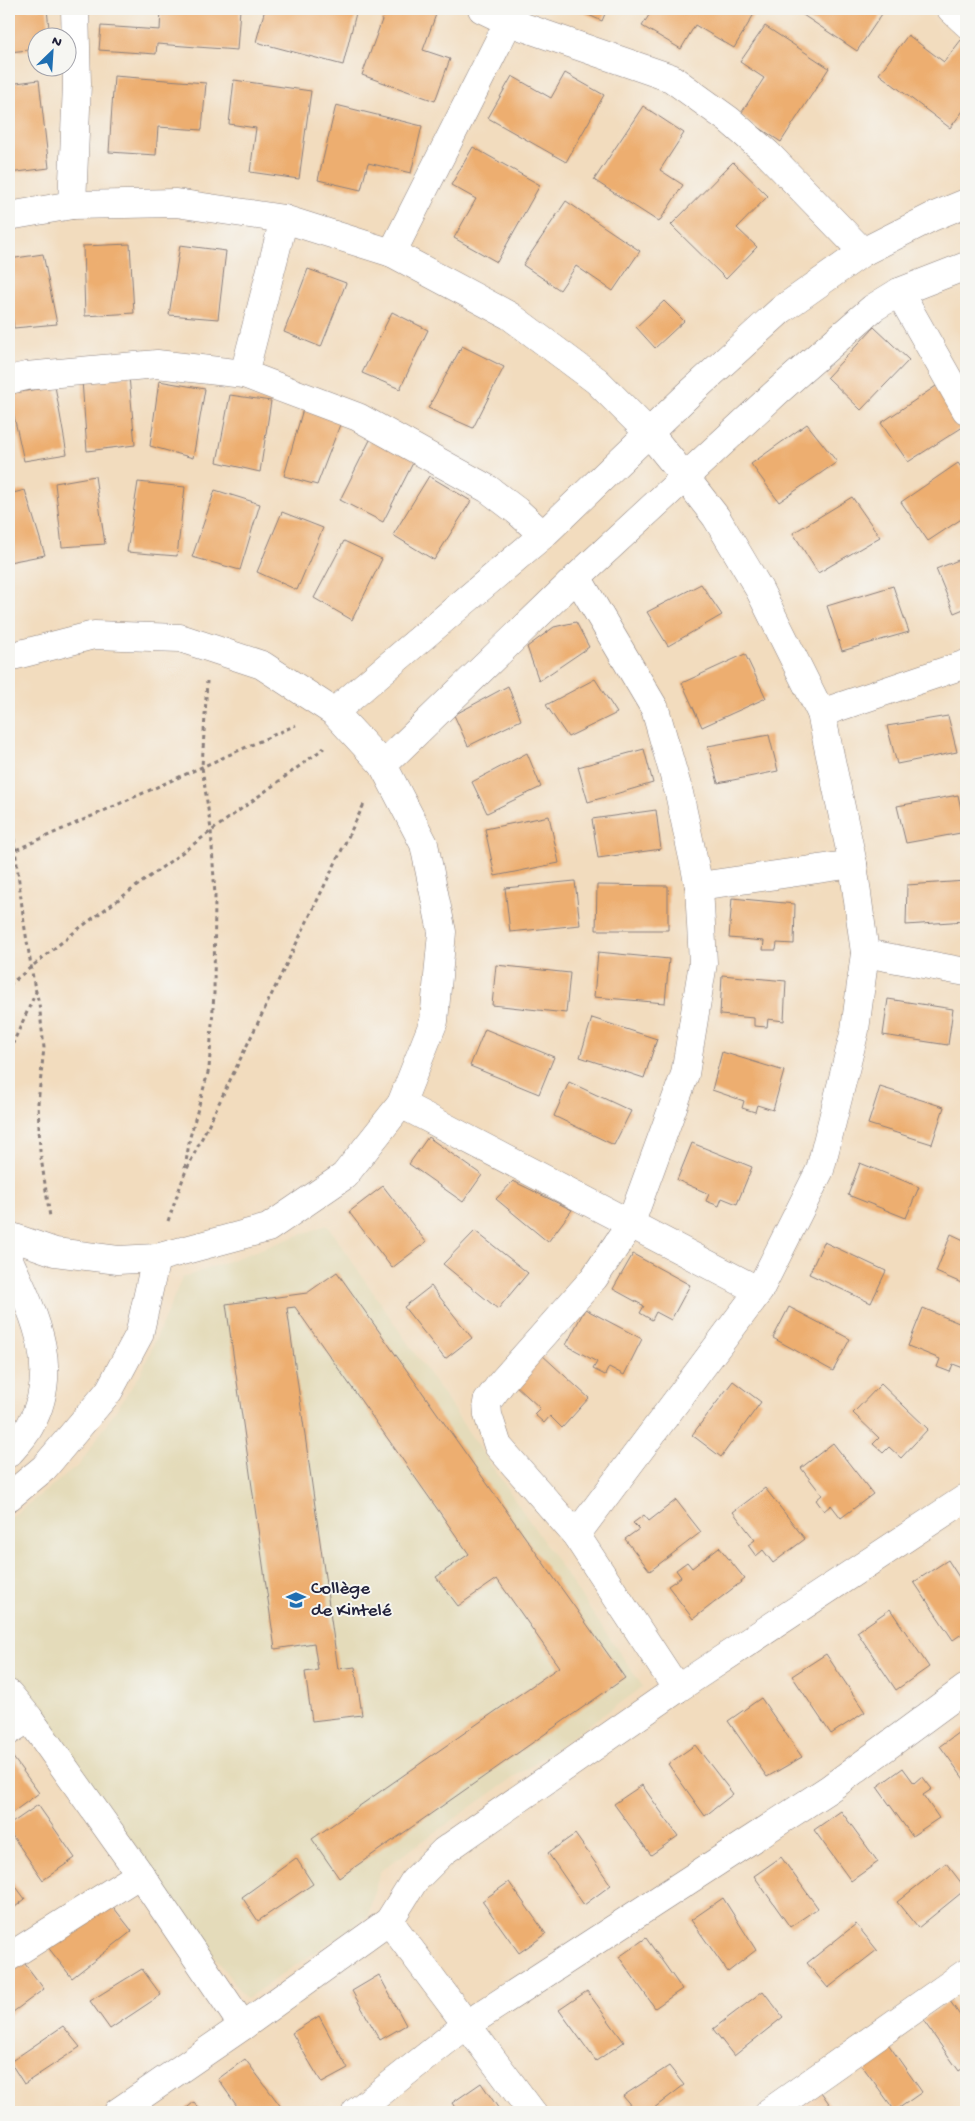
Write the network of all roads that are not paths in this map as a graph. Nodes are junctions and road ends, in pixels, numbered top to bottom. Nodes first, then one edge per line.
1 (75, 9) edge
2 (482, 9) edge
3 (950, 9) edge
4 (512, 16) edge
5 (966, 23) edge
6 (72, 204) junction
7 (966, 204) edge
8 (9, 216) edge
9 (284, 219) junction
10 (863, 252) junction
11 (392, 253) junction
12 (966, 266) edge
13 (899, 292) junction
14 (244, 374) junction
15 (9, 380) edge
16 (966, 410) edge
17 (649, 433) junction
18 (685, 477) junction
19 (543, 536) junction
20 (577, 577) junction
21 (10, 654) edge
22 (966, 664) edge
23 (334, 713) junction
24 (821, 713) junction
25 (383, 765) junction
26 (853, 864) junction
27 (699, 886) junction
28 (865, 953) junction
29 (966, 972) edge
30 (401, 1104) junction
31 (630, 1225) junction
32 (9, 1236) edge
33 (156, 1258) junction
34 (9, 1260) edge
35 (759, 1291) junction
36 (9, 1453) edge
37 (9, 1497) edge
38 (966, 1498) edge
39 (576, 1535) junction
40 (966, 1688) edge
41 (677, 1689) junction
42 (9, 1694) edge
43 (19, 1724) edge
44 (140, 1874) junction
45 (389, 1921) junction
46 (9, 1957) edge
47 (966, 1974) edge
48 (243, 2026) junction
49 (466, 2026) junction
50 (118, 2112) edge
51 (356, 2112) edge
52 (532, 2112) edge
53 (769, 2112) edge

1 - 6 street
2 - 4 street
3 - 5 street
4 - 10 street
4 - 11 street
6 - 8 street
6 - 9 street
7 - 10 street
9 - 11 street
9 - 14 street
10 - 17 street
11 - 17 street
12 - 13 street
13 - 16 street
13 - 18 street
14 - 15 street
14 - 19 street
17 - 18 street
17 - 19 street
18 - 20 street
18 - 24 street
19 - 23 street
20 - 25 street
20 - 27 street
21 - 23 street
22 - 24 street
23 - 25 street
24 - 26 street
25 - 30 street
26 - 27 street
26 - 28 street
27 - 31 street
28 - 29 street
28 - 35 street
30 - 31 street
30 - 33 street
31 - 35 street
31 - 39 street
32 - 33 street
33 - 37 street
34 - 36 street
35 - 39 street
38 - 41 street
39 - 41 street
40 - 49 street
41 - 45 street
42 - 43 street
43 - 44 street
44 - 46 street
44 - 48 street
45 - 48 street
45 - 49 street
47 - 53 street
48 - 50 street
49 - 51 street
49 - 52 street

